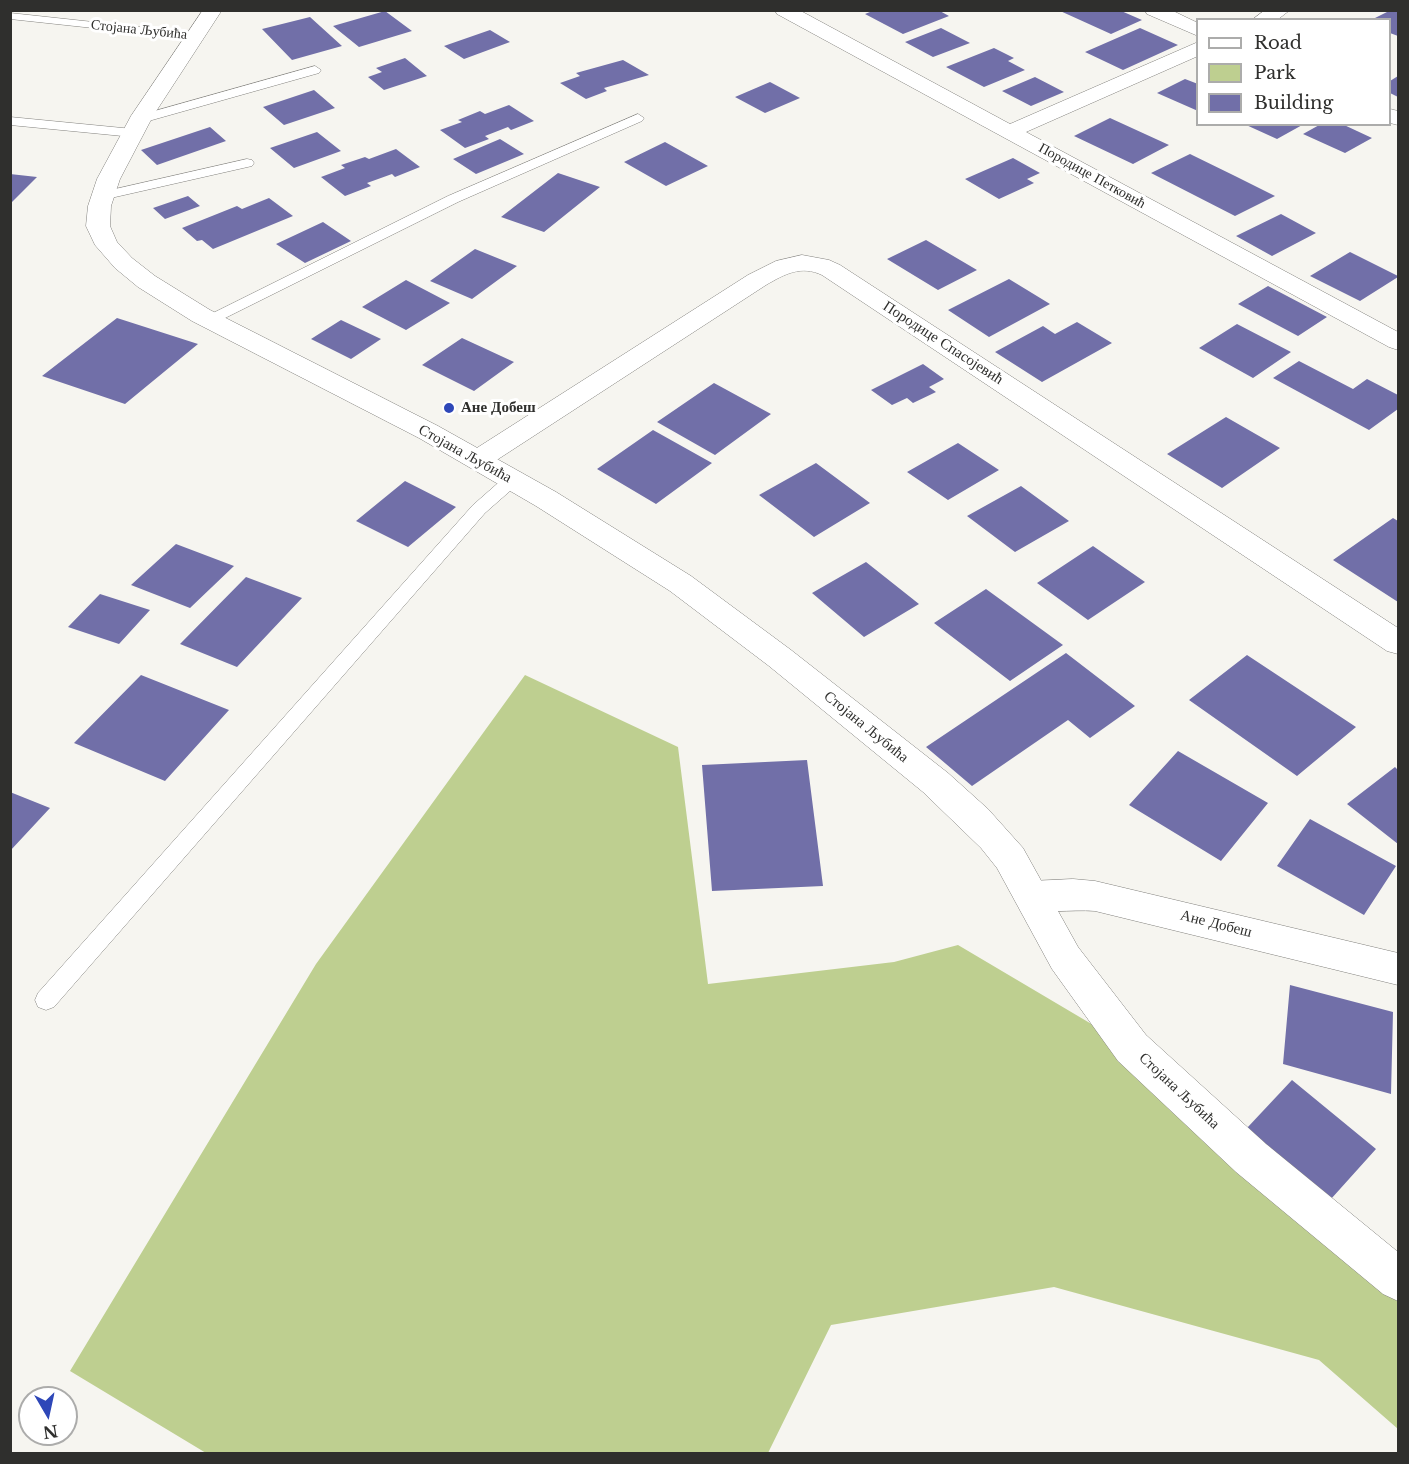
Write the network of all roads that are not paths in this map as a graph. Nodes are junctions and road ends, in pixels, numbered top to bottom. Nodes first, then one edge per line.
1 (213, 10) edge
2 (784, 10) edge
3 (1154, 10) edge
4 (1281, 10) edge
5 (10, 16) edge
6 (1265, 18) edge
7 (1196, 30) edge
8 (195, 36) junction
9 (1196, 48) edge
10 (315, 70) dead end
11 (638, 118) dead end
12 (10, 121) edge
13 (137, 126) junction
14 (1011, 132) junction
15 (247, 163) dead end
16 (102, 196) junction
17 (210, 320) junction
18 (1398, 342) edge
19 (479, 459) junction
20 (512, 480) junction
21 (1398, 643) edge
22 (1032, 896) junction
23 (1398, 969) edge
24 (46, 1000) dead end
25 (1398, 1279) edge

1 - 8 street, Стојана Љубића
2 - 14 street, Породице Петковић
3 - 7 street
4 - 6 street
5 - 8 lane, Стојана Љубића
8 - 13 street, Стојана Љубића
9 - 14 street
10 - 13 lane
11 - 17 lane
12 - 13 lane
13 - 16 street, Стојана Љубића
14 - 18 street, Породице Петковић
15 - 16 lane
16 - 17 street, Стојана Љубића
17 - 19 street, Стојана Љубића
19 - 20 street, Стојана Љубића
19 - 21 street, Породице Спасојевић
20 - 22 street, Стојана Љубића
20 - 24 lane
22 - 23 street, Ане Добеш
22 - 25 street, Стојана Љубића

